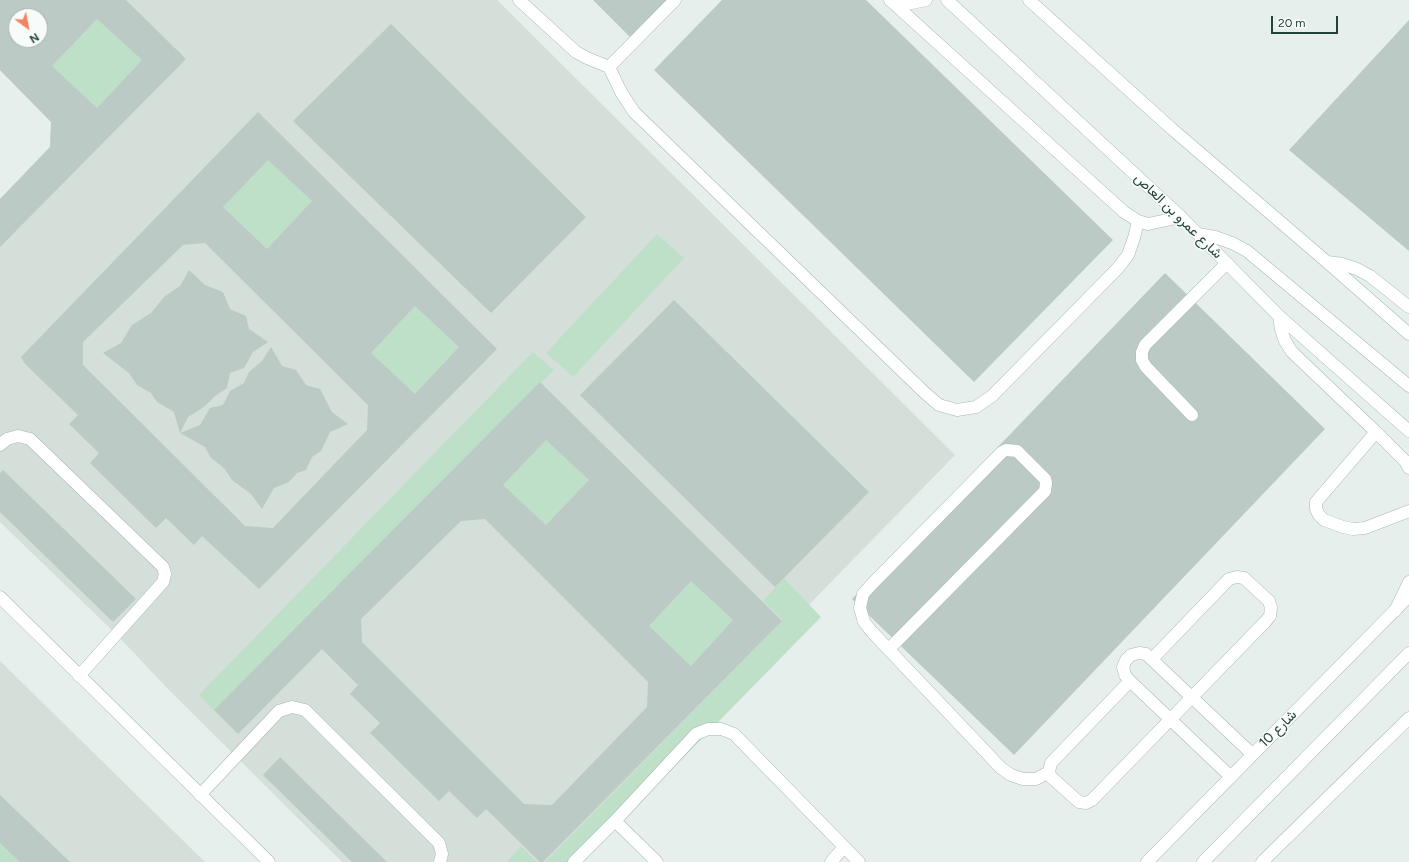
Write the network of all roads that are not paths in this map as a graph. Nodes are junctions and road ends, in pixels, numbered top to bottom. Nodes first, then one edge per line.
1 (519, 0) edge
2 (675, 0) edge
3 (926, 0) edge
4 (947, 0) edge
5 (1029, 0) edge
6 (894, 3) edge
7 (609, 67) junction
8 (1182, 217) junction
9 (1138, 221) junction
10 (1198, 234) junction
11 (1327, 262) junction
12 (1227, 263) junction
13 (1409, 307) edge
14 (1279, 316) junction
15 (1409, 334) edge
16 (1409, 386) edge
17 (1192, 415) dead end
18 (1409, 431) edge
19 (1376, 432) junction
20 (0, 445) edge
21 (1409, 468) edge
22 (1409, 511) edge
23 (1409, 582) edge
24 (1409, 596) edge
25 (0, 597) edge
26 (1395, 611) junction
27 (889, 649) junction
28 (1409, 653) edge
29 (1152, 659) junction
30 (79, 676) junction
31 (1130, 681) junction
32 (1193, 698) junction
33 (1409, 718) edge
34 (1171, 720) junction
35 (1252, 754) junction
36 (1049, 772) junction
37 (1231, 777) junction
38 (200, 795) junction
39 (615, 821) junction
40 (844, 847) junction
41 (269, 862) edge
42 (440, 862) edge
43 (574, 862) edge
44 (657, 862) edge
45 (830, 862) edge
46 (859, 862) edge
47 (1147, 862) edge
48 (1203, 862) edge
49 (1262, 862) edge

1 - 7 main road
2 - 7 main road
3 - 6 main road
4 - 8 main road, شارع عمرو بن العاص
5 - 11 main road
6 - 9 main road
7 - 9 main road
8 - 9 main road
8 - 10 main road, شارع عمرو بن العاص
10 - 12 main road, شارع عمرو بن العاص
10 - 16 main road
11 - 13 main road
11 - 15 main road
12 - 14 main road, شارع عمرو بن العاص
12 - 17 main road
14 - 18 main road, شارع عمرو بن العاص
14 - 19 main road
19 - 21 main road
19 - 22 main road
20 - 30 main road
23 - 26 main road
24 - 26 main road, شارع 10
25 - 30 main road
26 - 35 main road, شارع 10
27 - 27 main road
27 - 36 main road
28 - 48 main road
29 - 31 main road
29 - 32 main road
29 - 32 main road
30 - 38 main road
31 - 34 main road
31 - 36 main road
32 - 34 main road
32 - 35 main road
33 - 49 main road
34 - 36 main road
34 - 37 main road
35 - 37 main road, شارع 10
37 - 47 main road, شارع 10
38 - 41 main road
38 - 42 main road
39 - 40 main road
39 - 43 main road
39 - 44 main road
40 - 45 main road
40 - 46 main road

